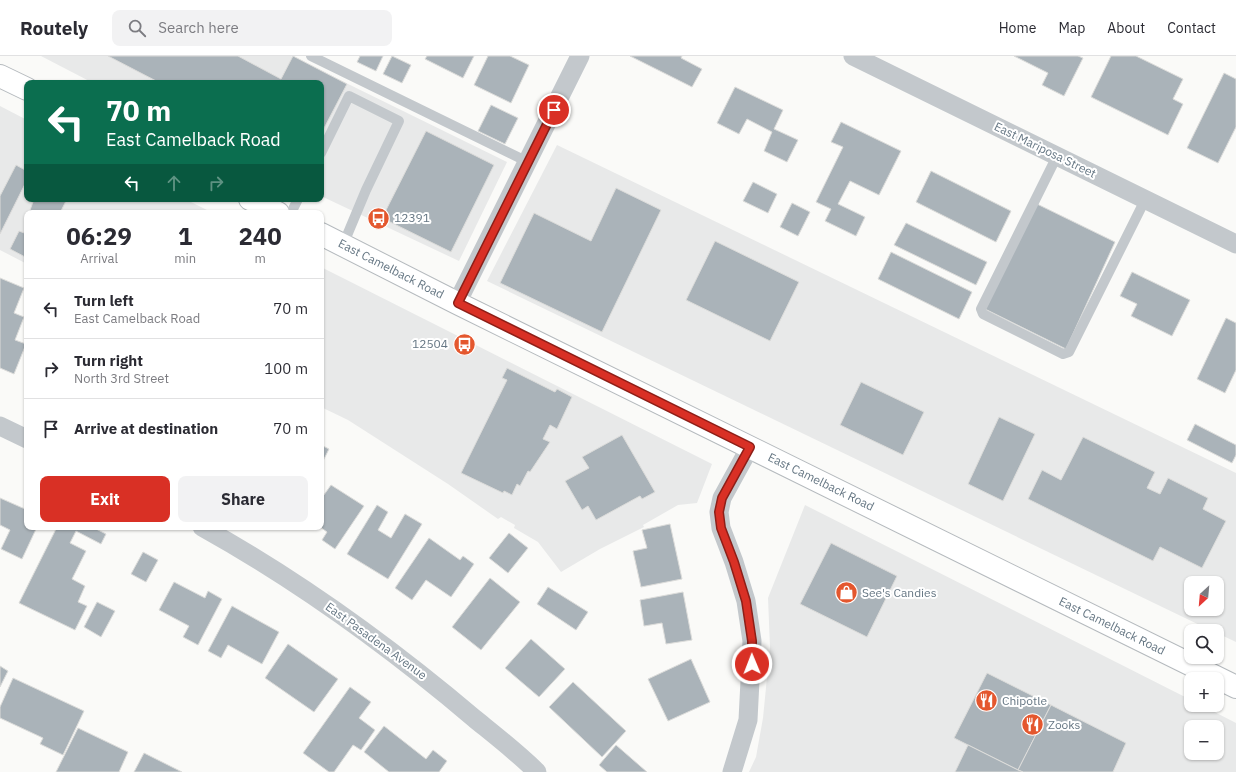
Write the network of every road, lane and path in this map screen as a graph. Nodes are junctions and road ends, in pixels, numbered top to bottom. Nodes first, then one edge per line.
1 (311, 56) edge
2 (580, 56) edge
3 (853, 56) edge
4 (0, 76) edge
5 (24, 88) edge
6 (324, 148) edge
7 (1057, 156) junction
8 (528, 162) junction
9 (1145, 200) junction
10 (256, 202) edge
11 (272, 210) edge
12 (324, 236) edge
13 (1236, 244) edge
14 (343, 245) junction
15 (458, 303) junction
16 (0, 426) edge
17 (24, 438) edge
18 (750, 447) junction
19 (207, 530) edge
20 (1236, 687) edge
21 (537, 772) edge
22 (732, 772) edge

1 - 8 lane
2 - 8 street
3 - 7 street, East Mariposa Street
4 - 5 main road
6 - 14 lane
7 - 9 street, East Mariposa Street
7 - 9 lane
8 - 15 street
9 - 13 street, East Mariposa Street
10 - 11 main road
12 - 14 main road, East Camelback Road
14 - 15 main road, East Camelback Road
15 - 18 main road, East Camelback Road
16 - 17 street
18 - 20 main road, East Camelback Road
18 - 22 street
19 - 21 street, East Pasadena Avenue

